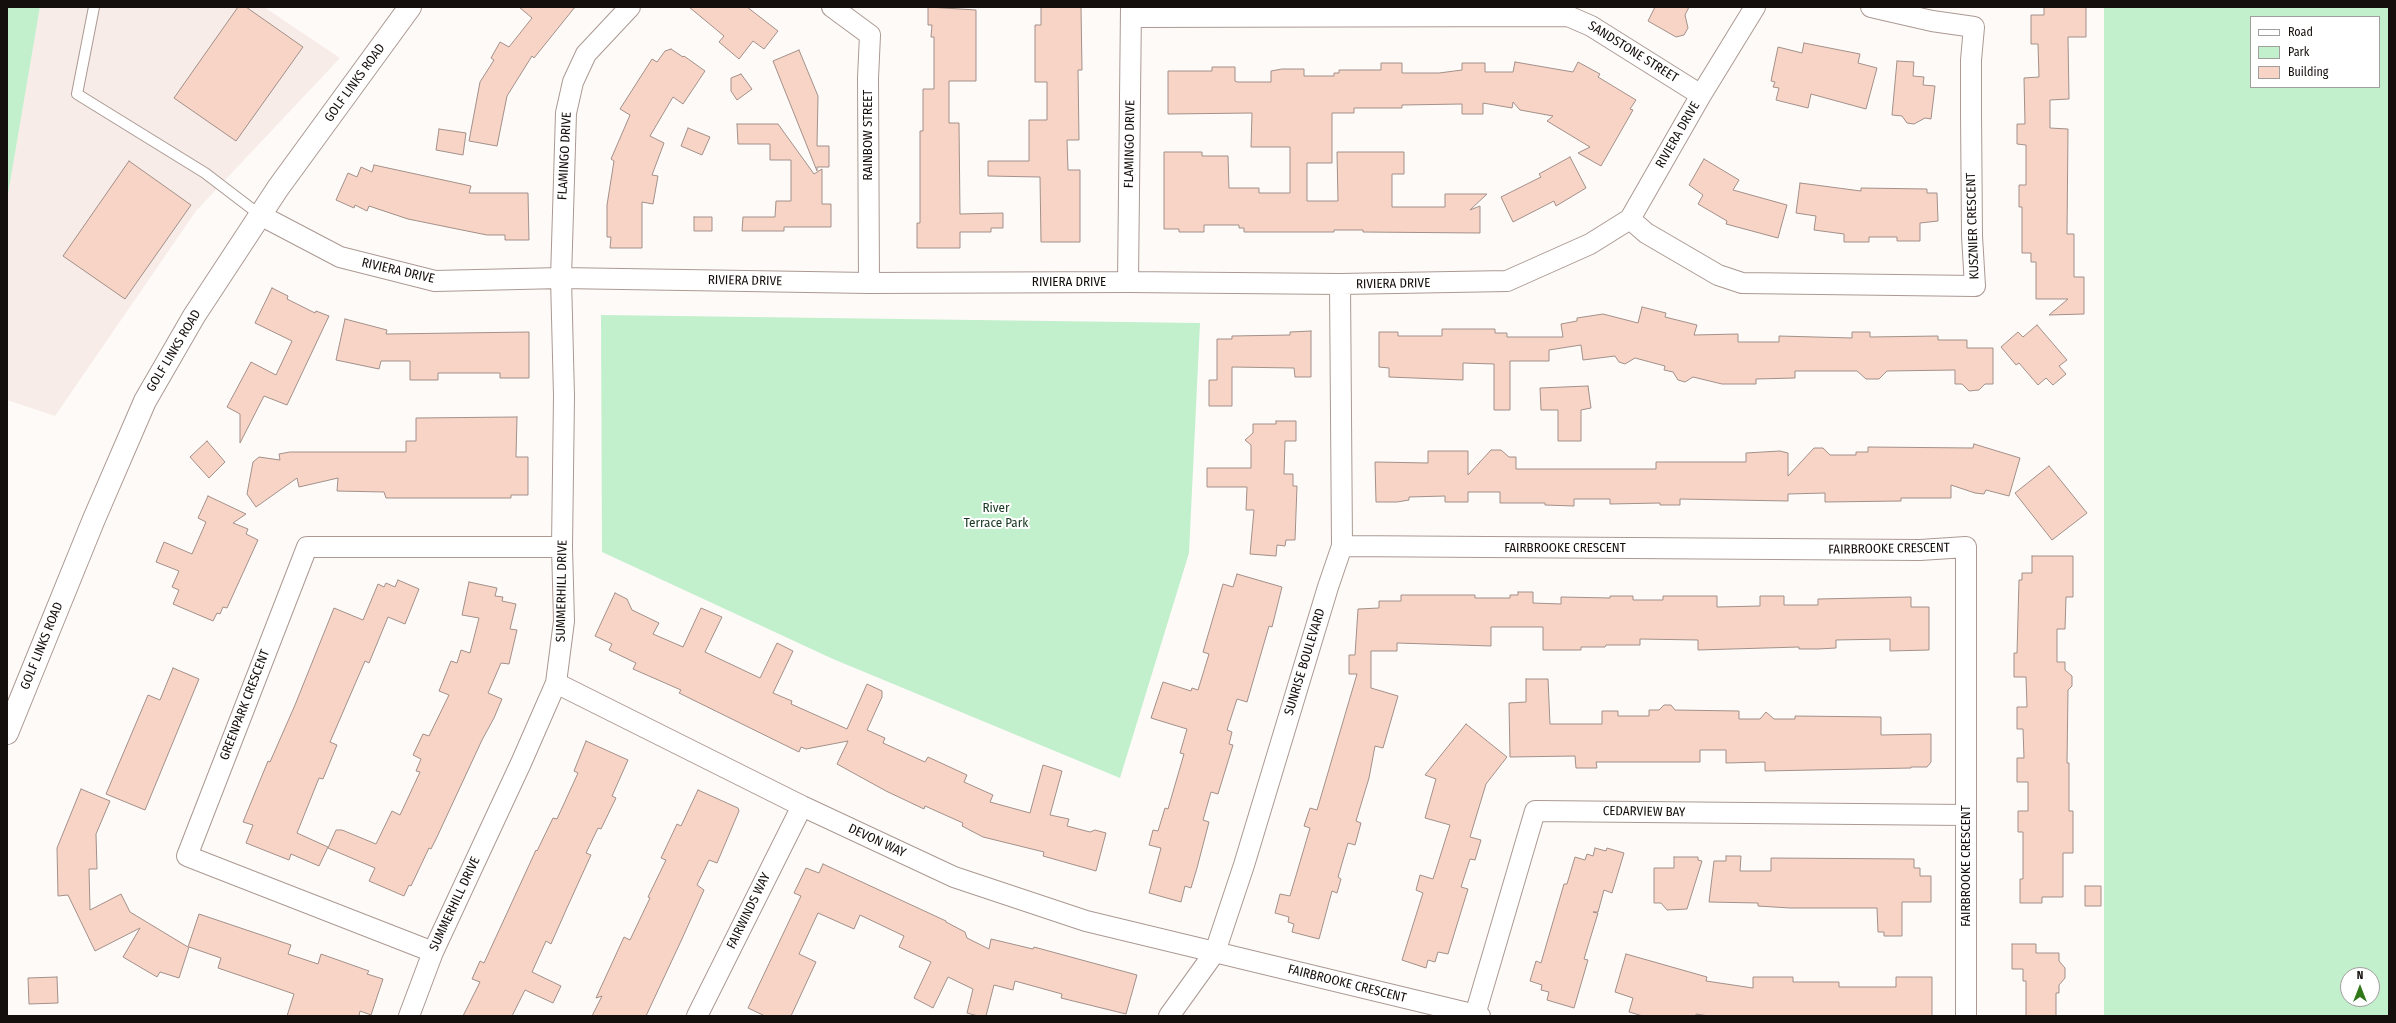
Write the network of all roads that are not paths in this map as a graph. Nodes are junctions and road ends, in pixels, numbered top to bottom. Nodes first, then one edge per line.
1 (94, 7) edge
2 (410, 7) edge
3 (630, 7) edge
4 (832, 7) edge
5 (1755, 7) edge
6 (1871, 7) edge
7 (1131, 12) edge
8 (1396, 12) edge
9 (1701, 95) junction
10 (260, 215) junction
11 (1630, 219) junction
12 (561, 278) junction
13 (1128, 282) junction
14 (869, 283) junction
15 (1340, 284) junction
16 (1342, 546) junction
17 (562, 547) junction
18 (556, 683) junction
19 (7, 733) edge
20 (802, 806) junction
21 (1965, 815) junction
22 (433, 952) junction
23 (1215, 952) junction
24 (1477, 1015) edge
25 (409, 1016) edge
26 (697, 1016) edge
27 (1168, 1016) edge
28 (1966, 1016) edge

1 - 10 lane
2 - 10 main road, GOLF LINKS ROAD
3 - 12 street, FLAMINGO DRIVE
4 - 14 street, RAINBOW STREET
5 - 9 street, RIVIERA DRIVE
6 - 11 street, KUSZNIER CRESCENT
7 - 8 street, SANDSTONE STREET
7 - 13 street, FLAMINGO DRIVE
8 - 9 street, SANDSTONE STREET
9 - 11 street, RIVIERA DRIVE
10 - 12 street, RIVIERA DRIVE
10 - 19 main road, GOLF LINKS ROAD
11 - 15 street, RIVIERA DRIVE
12 - 14 street, RIVIERA DRIVE
12 - 17 street, SUMMERHILL DRIVE
13 - 14 street, RIVIERA DRIVE
13 - 15 street, RIVIERA DRIVE
15 - 16 street, SUNRISE BOULEVARD
16 - 21 street, FAIRBROOKE CRESCENT
16 - 23 street, SUNRISE BOULEVARD
17 - 18 street, SUMMERHILL DRIVE
17 - 22 street, GREENPARK CRESCENT
18 - 20 street, DEVON WAY
18 - 22 street, SUMMERHILL DRIVE
20 - 23 street, DEVON WAY
20 - 26 street, FAIRWINDS WAY
21 - 24 street, CEDARVIEW BAY
21 - 28 street, FAIRBROOKE CRESCENT
22 - 25 street, SUMMERHILL DRIVE
23 - 24 street, FAIRBROOKE CRESCENT
23 - 27 street, SUNRISE BOULEVARD

